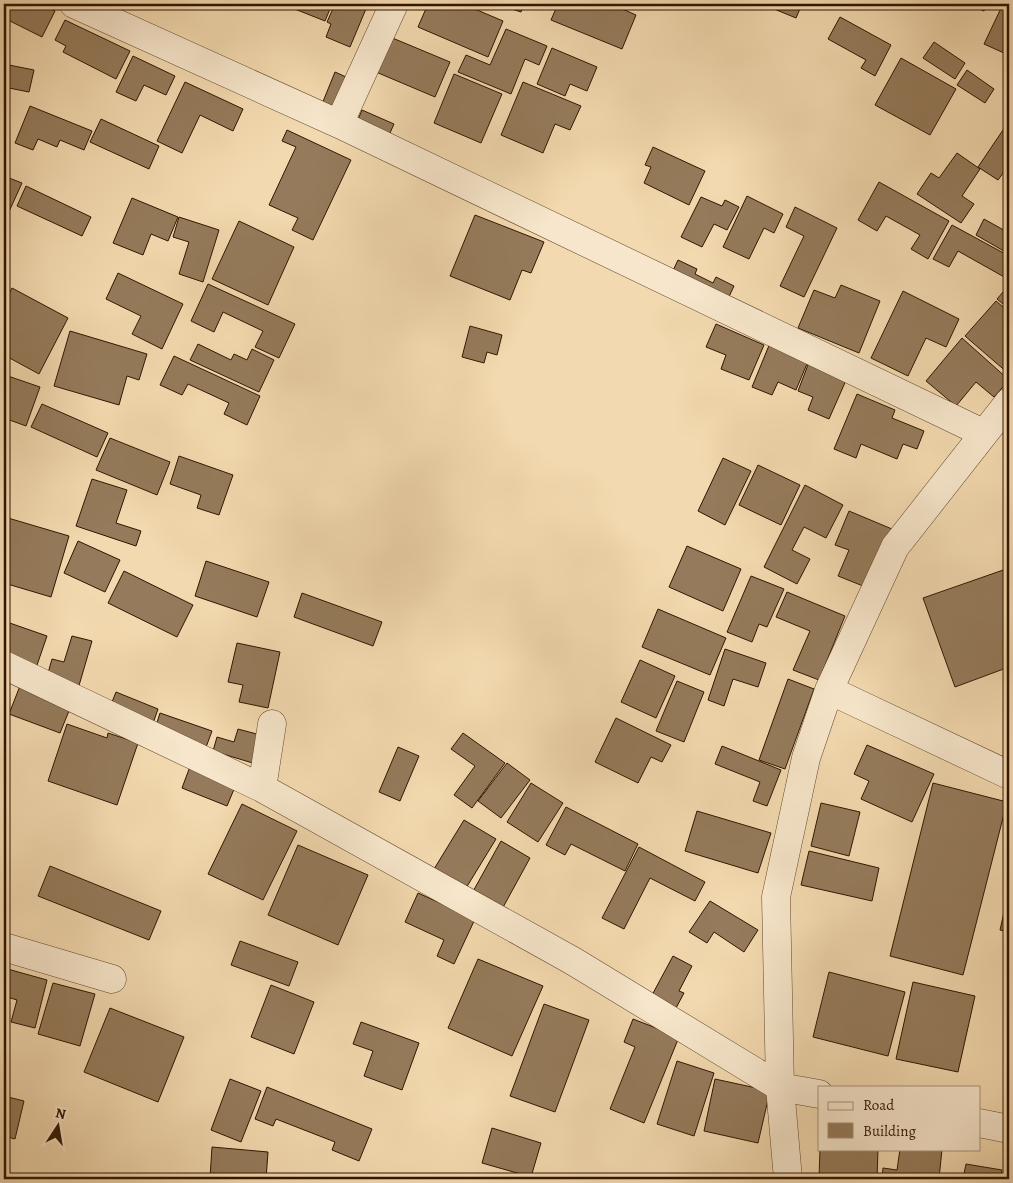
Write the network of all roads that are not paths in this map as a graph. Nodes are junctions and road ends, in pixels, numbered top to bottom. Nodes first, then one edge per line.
1 (74, 4) edge
2 (394, 4) edge
3 (339, 124) junction
4 (1009, 402) edge
5 (983, 433) junction
6 (4, 666) edge
7 (829, 690) junction
8 (272, 724) dead end
9 (1009, 775) edge
10 (262, 788) junction
11 (4, 947) edge
12 (112, 979) dead end
13 (780, 1087) junction
14 (818, 1094) edge
15 (980, 1124) edge
16 (1009, 1129) edge
17 (788, 1179) edge

1 - 3 street
2 - 3 street
3 - 5 street
4 - 5 street
5 - 7 street
6 - 10 street
7 - 9 street
7 - 13 street
8 - 10 street
10 - 13 street
11 - 12 street
13 - 14 street
13 - 17 street
15 - 16 street

